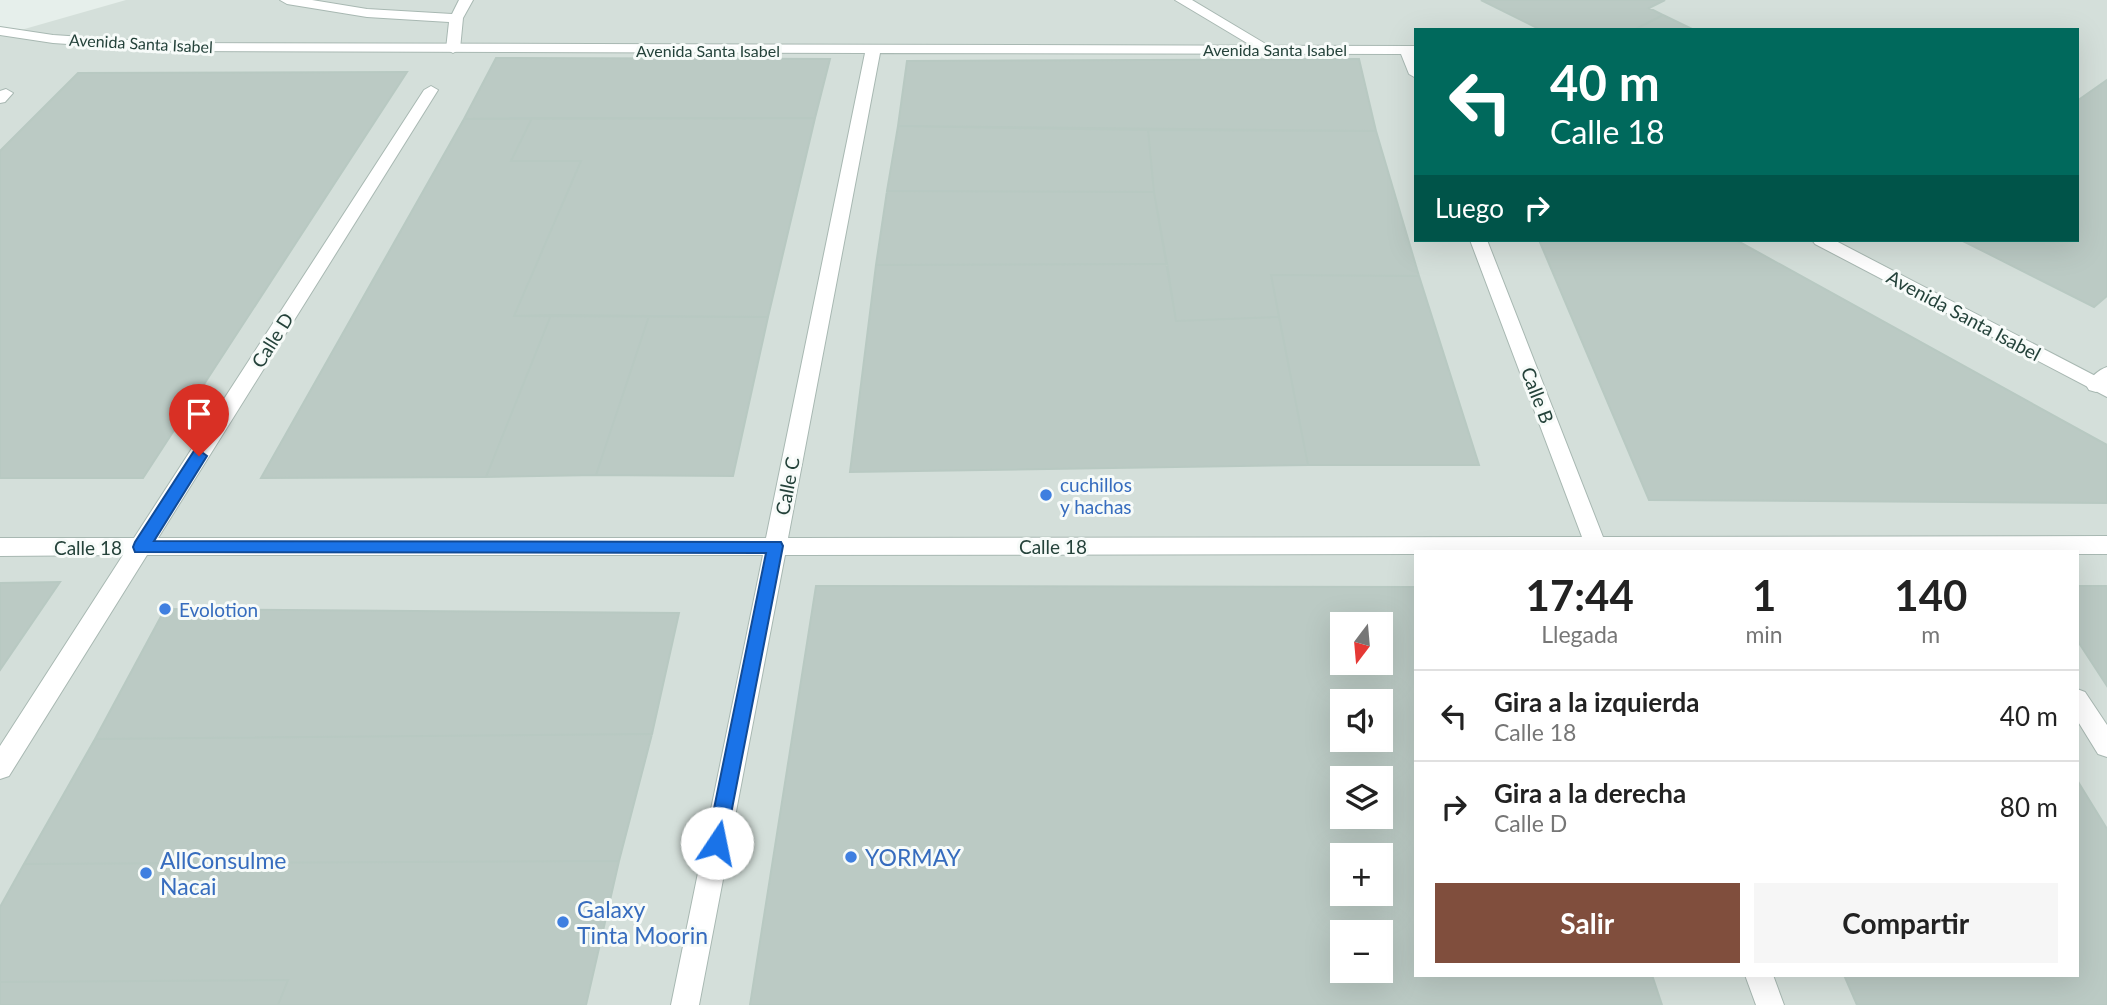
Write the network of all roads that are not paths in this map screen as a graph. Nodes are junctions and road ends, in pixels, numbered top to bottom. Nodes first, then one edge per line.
1 (286, 0) edge
2 (466, 0) edge
3 (1182, 0) edge
4 (456, 18) junction
5 (0, 31) edge
6 (453, 49) junction
7 (1267, 49) junction
8 (1411, 49) edge
9 (873, 50) junction
10 (431, 90) dead end
11 (1480, 242) edge
12 (1825, 242) edge
13 (2103, 383) edge
14 (2107, 545) edge
15 (775, 546) junction
16 (0, 547) edge
17 (141, 547) junction
18 (1597, 548) edge
19 (1981, 548) edge
20 (2079, 702) edge
21 (2107, 746) edge
22 (0, 768) edge
23 (1760, 977) edge
24 (685, 1005) edge
25 (1770, 1005) edge

1 - 4 street
2 - 4 street
3 - 7 street
4 - 6 street
5 - 6 street, Avenida Santa Isabel
6 - 9 street, Avenida Santa Isabel
7 - 8 street, Avenida Santa Isabel
7 - 9 street, Avenida Santa Isabel
9 - 15 street, Calle C
10 - 17 street, Calle D
11 - 18 street, Calle B
12 - 13 street, Avenida Santa Isabel
14 - 19 street, Calle 18
15 - 17 street, Calle 18
15 - 18 street, Calle 18
15 - 24 street, Calle C
16 - 17 street, Calle 18
17 - 22 street, Calle D
18 - 19 street, Calle 18
20 - 21 street
23 - 25 street

